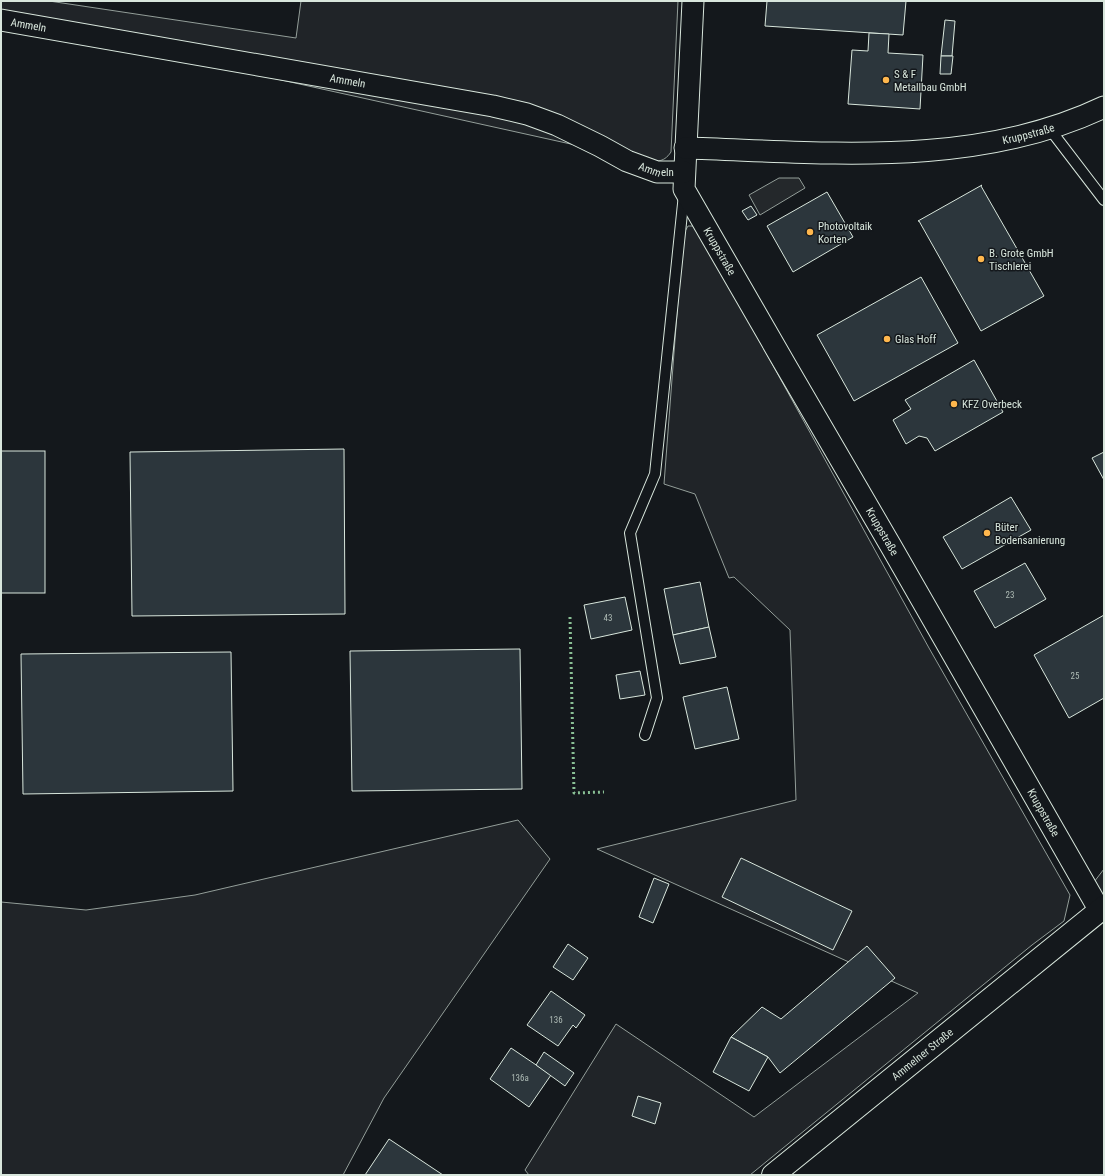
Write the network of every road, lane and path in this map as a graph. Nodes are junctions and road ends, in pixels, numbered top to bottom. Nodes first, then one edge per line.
1 (693, 1) edge
2 (1, 20) edge
3 (1104, 107) edge
4 (1049, 128) junction
5 (685, 148) junction
6 (684, 180) junction
7 (1104, 200) edge
8 (645, 735) dead end
9 (1102, 909) edge
10 (773, 1175) edge

1 - 5 street
2 - 6 street, Ammeln
3 - 4 street, Kruppstraße
4 - 5 street, Kruppstraße
4 - 7 lane
5 - 6 street
6 - 8 lane
6 - 9 street, Kruppstraße
9 - 10 street, Ammelner Straße

